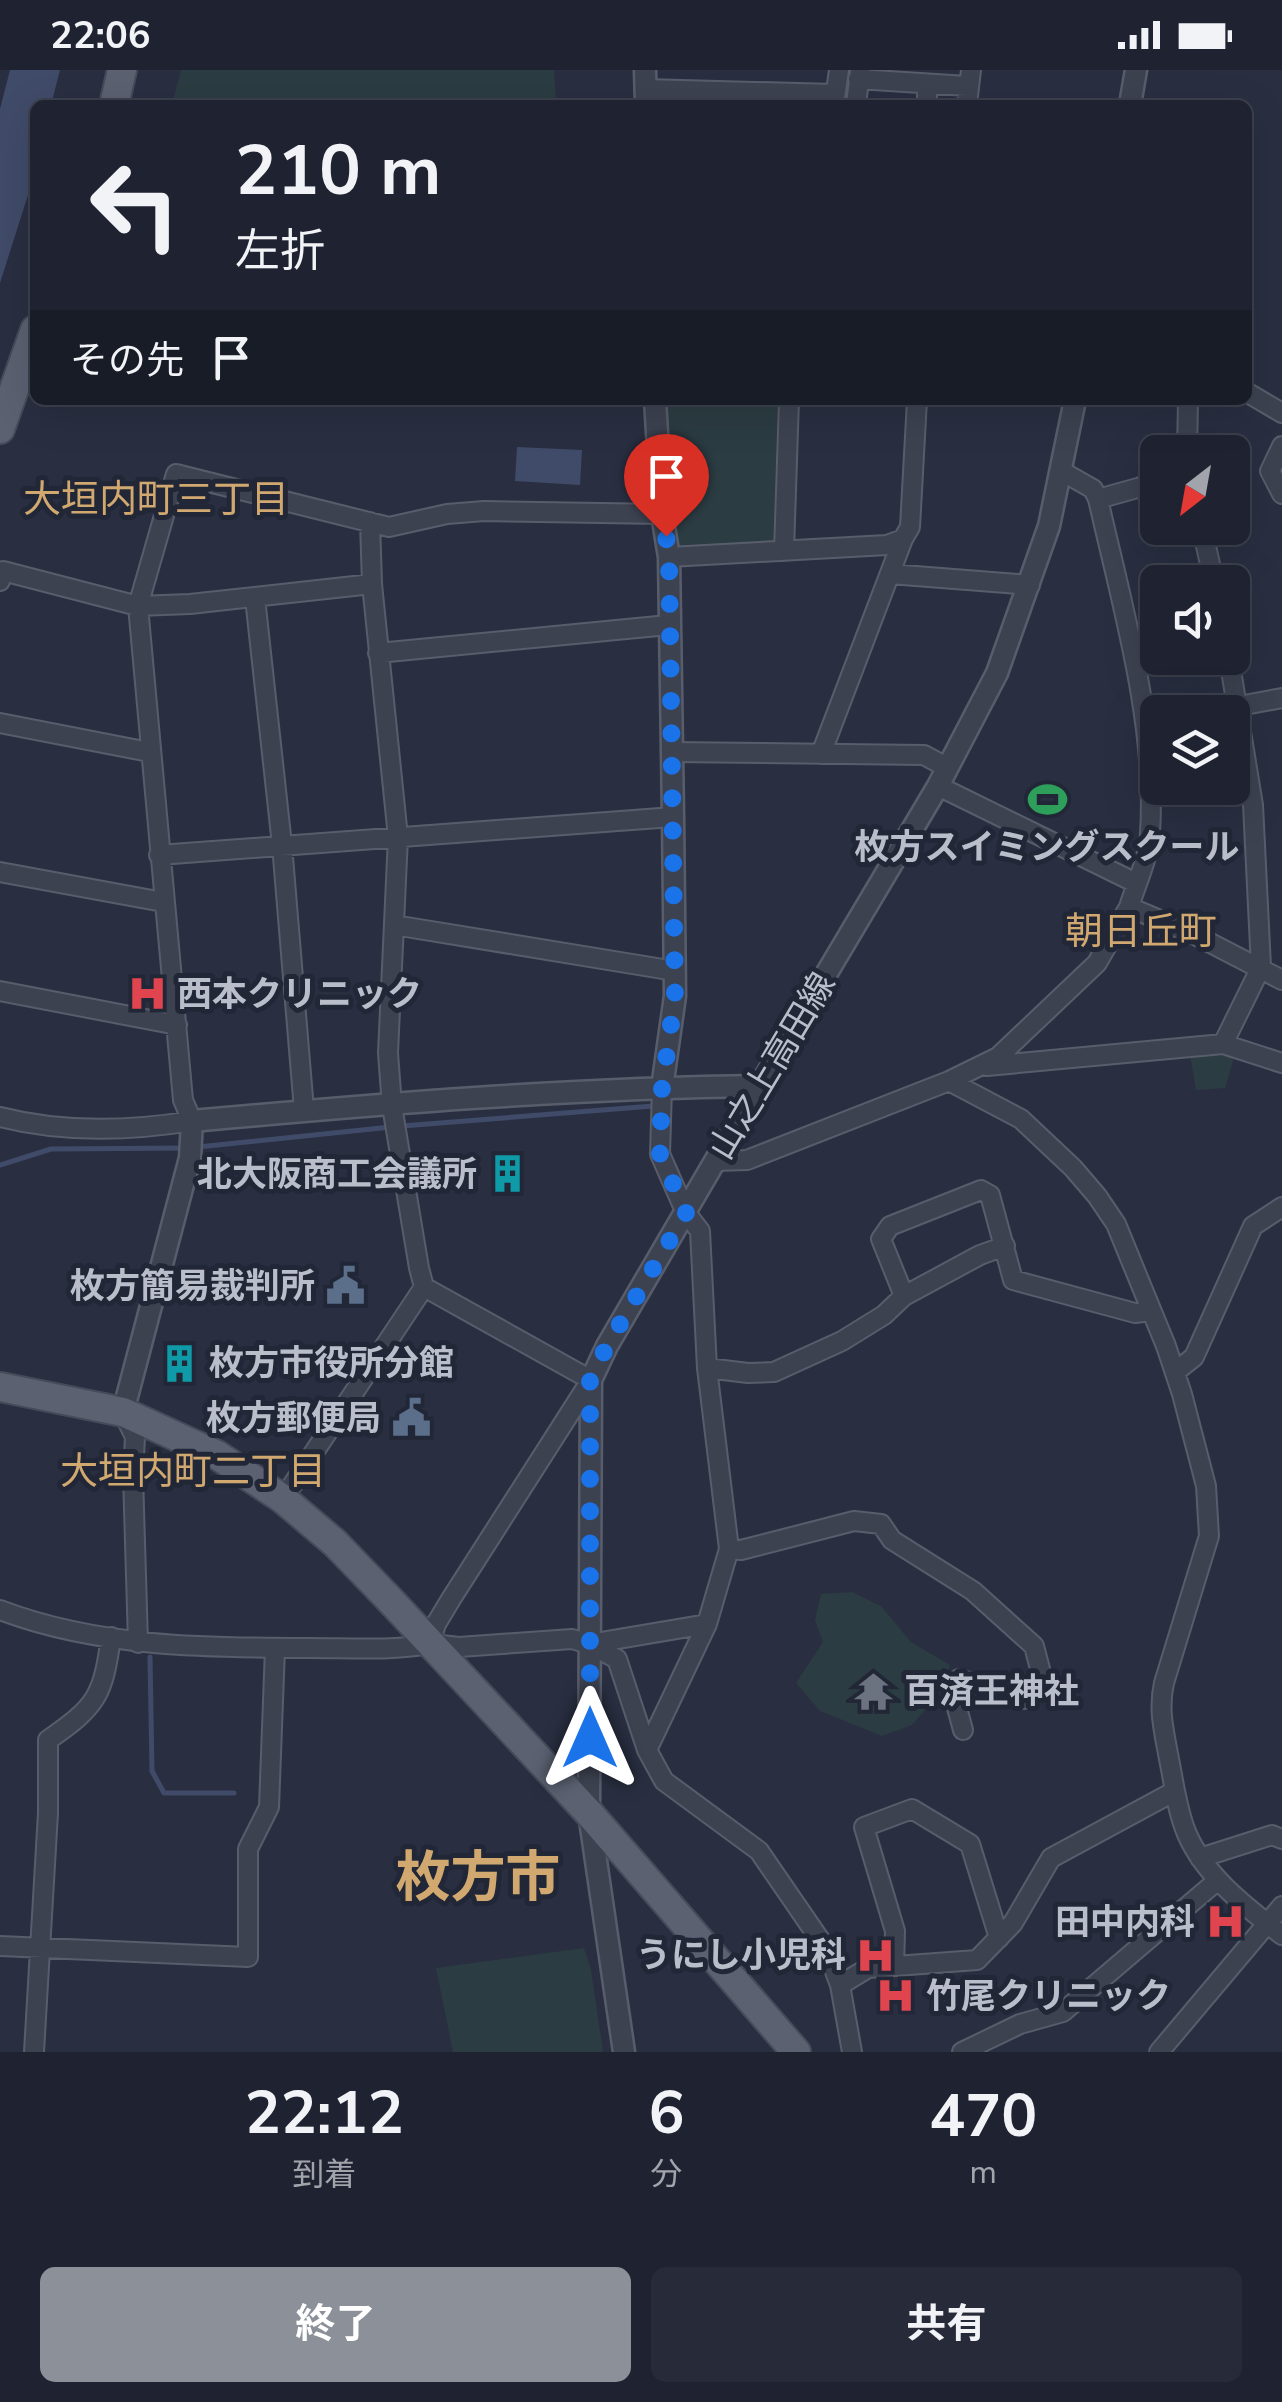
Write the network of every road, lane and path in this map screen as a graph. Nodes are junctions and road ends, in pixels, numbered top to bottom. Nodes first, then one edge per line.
1 (122, 70) edge
2 (840, 70) edge
3 (1136, 70) edge
4 (859, 74) edge
5 (927, 84) junction
6 (968, 87) edge
7 (645, 88) edge
8 (835, 99) edge
9 (115, 100) edge
10 (856, 100) edge
11 (927, 100) edge
12 (1131, 100) edge
13 (30, 344) edge
14 (1252, 395) edge
15 (655, 405) edge
16 (790, 405) edge
17 (917, 405) edge
18 (1074, 405) edge
19 (1188, 405) edge
20 (1282, 413) edge
21 (0, 429) edge
22 (1188, 435) edge
23 (1282, 446) edge
24 (1062, 472) junction
25 (1140, 487) edge
26 (1282, 494) edge
27 (1098, 499) junction
28 (662, 514) junction
29 (370, 522) junction
30 (903, 539) junction
31 (784, 551) junction
32 (669, 557) junction
33 (890, 574) junction
34 (0, 581) edge
35 (372, 584) junction
36 (1030, 585) junction
37 (255, 598) junction
38 (138, 606) junction
39 (668, 625) junction
40 (378, 653) junction
41 (1282, 698) edge
42 (1250, 704) edge
43 (0, 724) edge
44 (150, 752) junction
45 (672, 752) junction
46 (821, 754) junction
47 (943, 777) junction
48 (1250, 788) edge
49 (673, 817) junction
50 (398, 837) junction
51 (282, 845) junction
52 (159, 855) junction
53 (0, 872) edge
54 (1136, 883) junction
55 (163, 902) junction
56 (1129, 907) junction
57 (394, 926) junction
58 (1261, 967) junction
59 (675, 971) junction
60 (1282, 980) edge
61 (0, 990) edge
62 (178, 1025) junction
63 (1223, 1044) junction
64 (1282, 1063) edge
65 (980, 1066) junction
66 (949, 1081) junction
67 (760, 1086) junction
68 (662, 1088) junction
69 (304, 1110) junction
70 (0, 1117) edge
71 (394, 1118) junction
72 (192, 1128) junction
73 (715, 1161) junction
74 (1282, 1206) edge
75 (686, 1213) junction
76 (1005, 1246) junction
77 (424, 1288) junction
78 (904, 1296) junction
79 (1151, 1311) junction
80 (707, 1368) junction
81 (1175, 1372) junction
82 (590, 1380) junction
83 (0, 1388) edge
84 (122, 1412) junction
85 (283, 1499) junction
86 (729, 1549) junction
87 (0, 1610) edge
88 (707, 1624) junction
89 (111, 1636) junction
90 (138, 1642) junction
91 (430, 1644) junction
92 (589, 1644) junction
93 (275, 1648) junction
94 (963, 1730) dead end
95 (647, 1750) junction
96 (1175, 1791) junction
97 (589, 1813) junction
98 (1282, 1838) edge
99 (1200, 1858) junction
100 (1218, 1880) junction
101 (1282, 1906) edge
102 (1274, 1929) edge
103 (999, 1938) junction
104 (0, 1946) edge
105 (40, 1948) junction
106 (894, 1966) junction
107 (840, 1985) junction
108 (34, 2052) edge
109 (624, 2052) edge
110 (796, 2052) edge
111 (852, 2052) edge
112 (962, 2052) edge
113 (1159, 2052) edge

1 - 9 main road
2 - 8 street
3 - 12 street
4 - 5 street
4 - 10 street
5 - 6 street
5 - 11 street
7 - 8 street
13 - 21 main road
14 - 20 street
15 - 28 street
16 - 31 street
17 - 30 street
18 - 24 street, 山之上高田線
19 - 22 street
23 - 26 street
24 - 27 street
24 - 36 street, 山之上高田線
25 - 27 street
27 - 54 street
28 - 29 street
28 - 32 street
29 - 35 street
29 - 38 street
30 - 31 street
30 - 33 street
31 - 32 street
32 - 39 street
33 - 36 street
33 - 46 street
34 - 38 street
35 - 37 street
35 - 40 street
36 - 47 street, 山之上高田線
37 - 38 street
37 - 51 street
38 - 44 street
39 - 40 street
39 - 45 street
40 - 50 street
41 - 42 street
43 - 44 street
44 - 52 street
45 - 46 street
45 - 49 street
46 - 47 street
47 - 54 street
47 - 67 street, 山之上高田線
48 - 58 street
49 - 50 street
49 - 59 street
50 - 51 street
50 - 57 street
51 - 52 street
51 - 69 street
52 - 55 street
53 - 55 street
54 - 56 street
55 - 62 street
56 - 58 street
56 - 65 street
57 - 59 street
57 - 71 street
58 - 60 street
58 - 63 street
59 - 68 street
61 - 62 street
62 - 72 street
63 - 64 street
63 - 65 street
65 - 66 street
66 - 73 street
66 - 79 street
67 - 68 street
67 - 73 street, 山之上高田線
68 - 71 street
68 - 75 street
69 - 71 street
69 - 72 street
70 - 72 street
71 - 77 street
72 - 84 street
73 - 75 street, 山之上高田線
74 - 81 street
75 - 80 street
75 - 82 street, 山之上高田線
76 - 78 street
76 - 78 street
76 - 79 street
77 - 82 street
77 - 85 street
78 - 80 street
79 - 81 street
80 - 86 street
81 - 96 street
82 - 91 street
82 - 92 street, 山之上高田線
83 - 84 main road
84 - 85 main road
84 - 90 street
85 - 91 main road
86 - 88 street
86 - 94 street
87 - 89 street
88 - 92 street
88 - 95 street
89 - 90 street
89 - 105 street
90 - 93 street
91 - 92 street
91 - 93 street
91 - 97 main road
92 - 95 street
92 - 97 street, 山之上高田線
93 - 105 street
95 - 107 street
96 - 99 street
96 - 103 street
97 - 109 street, 山之上高田線
97 - 110 main road
98 - 99 street
99 - 100 street
100 - 102 street
100 - 112 street
101 - 102 street
102 - 113 street
103 - 106 street
103 - 106 street
104 - 105 street
105 - 108 street
106 - 107 street
107 - 111 street

